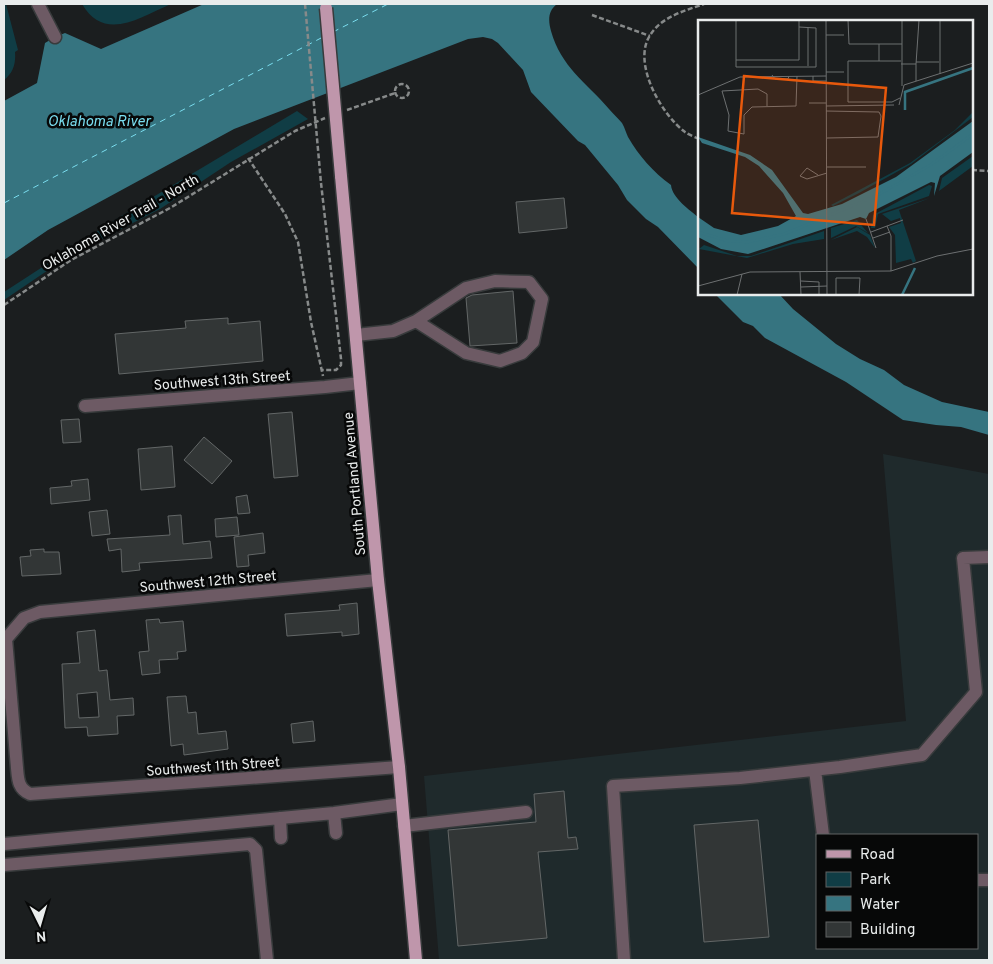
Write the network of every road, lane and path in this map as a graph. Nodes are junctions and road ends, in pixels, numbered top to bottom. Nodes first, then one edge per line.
1 (38, 4) edge
2 (305, 4) edge
3 (325, 4) edge
4 (704, 4) edge
5 (592, 15) dead end
6 (650, 36) junction
7 (55, 37) dead end
8 (395, 93) junction
9 (346, 110) dead end
10 (329, 117) dead end
11 (698, 138) edge
12 (248, 158) junction
13 (973, 170) edge
14 (989, 171) edge
15 (4, 305) edge
16 (416, 321) junction
17 (356, 335) junction
18 (322, 370) junction
19 (360, 383) junction
20 (325, 388) junction
21 (85, 406) dead end
22 (989, 556) edge
23 (378, 580) junction
24 (399, 767) junction
25 (815, 770) junction
26 (30, 794) joint
27 (402, 804) junction
28 (526, 812) dead end
29 (334, 813) junction
30 (280, 818) junction
31 (404, 826) junction
32 (336, 834) dead end
33 (823, 834) edge
34 (282, 838) dead end
35 (4, 844) edge
36 (4, 865) edge
37 (267, 960) edge
38 (416, 960) edge
39 (624, 960) edge

1 - 7 street
2 - 18 path, bridge
3 - 17 main road, South Portland Avenue, bridge
4 - 6 path
5 - 6 path
6 - 11 path
8 - 8 path
8 - 9 path
10 - 12 path, Oklahoma River Trail - North
12 - 15 path, Oklahoma River Trail - North
12 - 18 path
13 - 14 path
16 - 16 street
16 - 17 street
17 - 19 main road, South Portland Avenue
18 - 20 path
19 - 20 street, Southwest 13th Street
19 - 23 main road, South Portland Avenue
20 - 21 street, Southwest 13th Street
22 - 25 street
23 - 24 main road, South Portland Avenue
23 - 26 street, Southwest 12th Street
24 - 26 street, Southwest 11th Street
24 - 27 main road, South Portland Avenue
25 - 33 street
25 - 39 street
27 - 29 street
27 - 31 main road, South Portland Avenue
28 - 31 street
29 - 30 street
29 - 32 street
30 - 34 street
30 - 35 street
31 - 38 main road, South Portland Avenue
36 - 37 street

